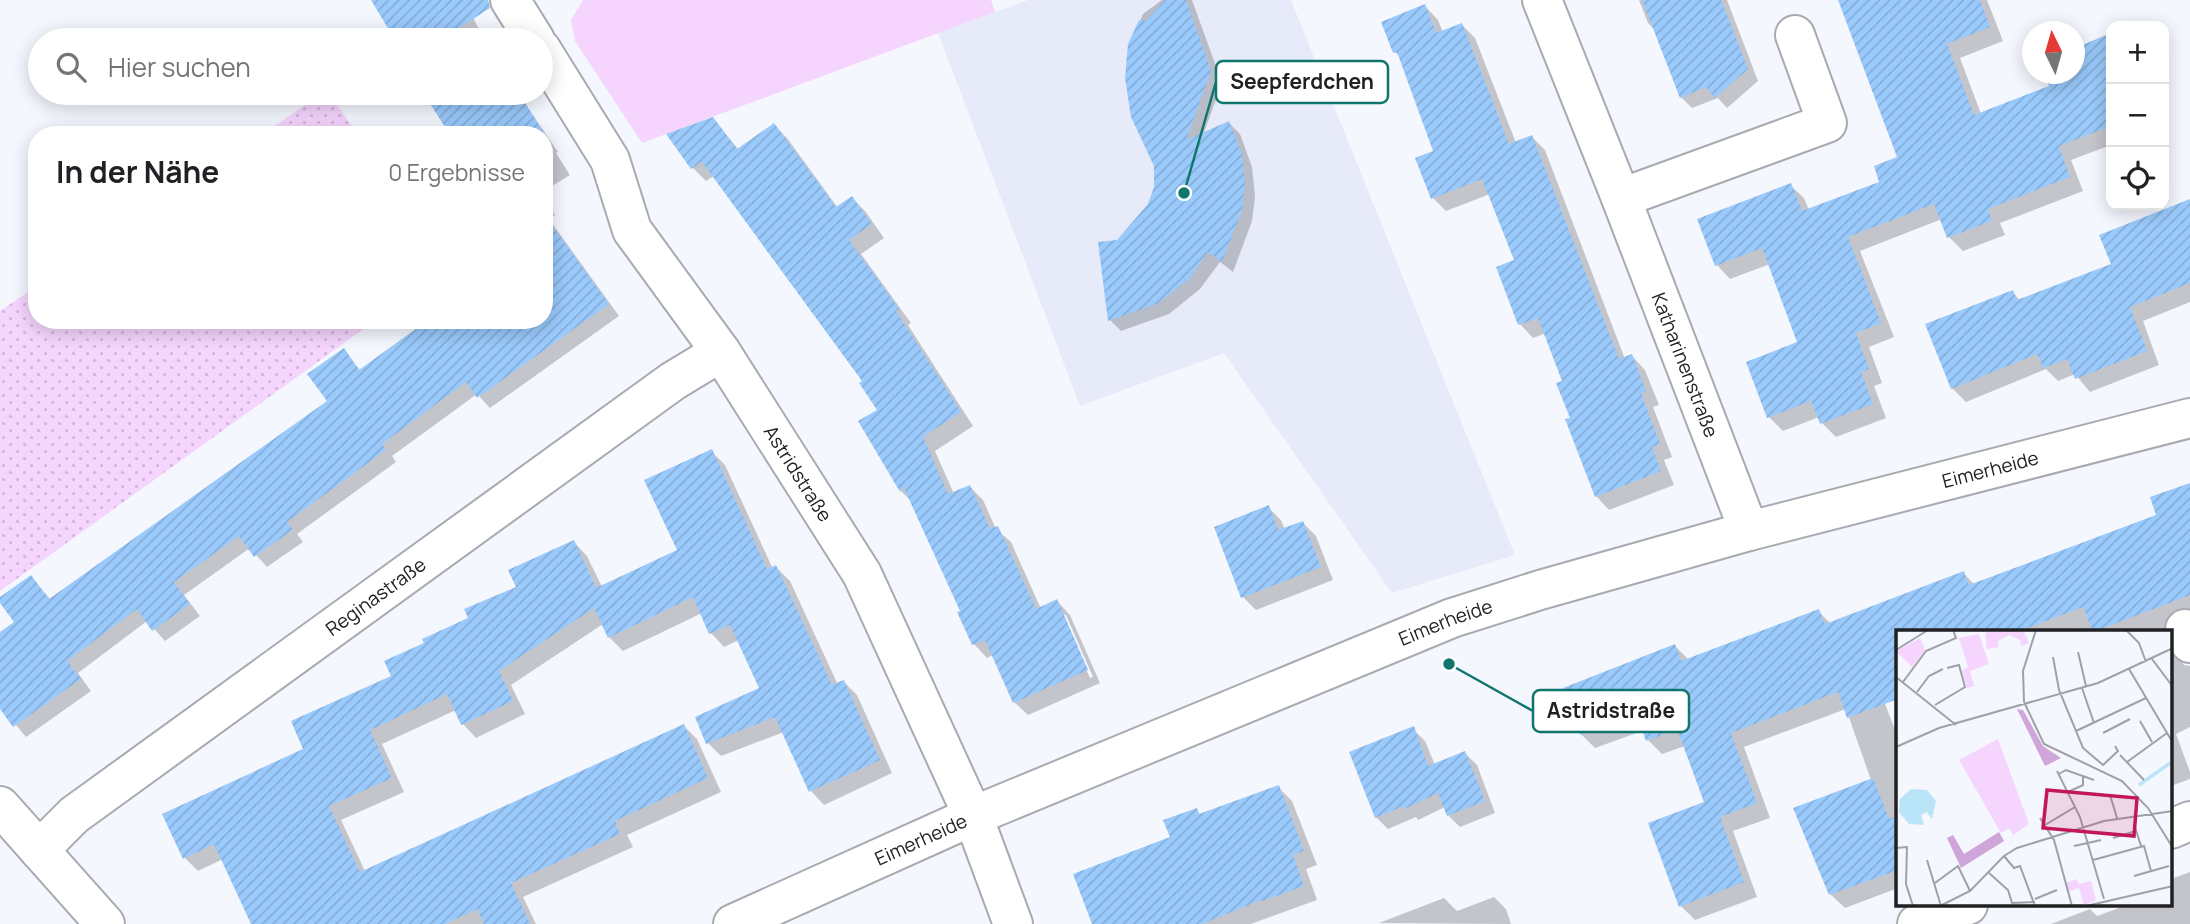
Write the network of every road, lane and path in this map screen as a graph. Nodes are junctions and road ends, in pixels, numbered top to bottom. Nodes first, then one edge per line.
1 (1542, 0) edge
2 (1795, 35) dead end
3 (553, 68) edge
4 (1621, 198) junction
5 (721, 352) junction
6 (2190, 418) edge
7 (1749, 531) junction
8 (0, 806) edge
9 (973, 816) junction
10 (2190, 821) edge
11 (2172, 829) edge
12 (39, 850) junction
13 (1965, 906) edge
14 (105, 924) edge
15 (733, 924) edge
16 (1013, 924) edge
17 (1917, 924) edge

1 - 4 street, Katharinenstraße
2 - 4 street
3 - 5 street, Astridstraße
4 - 7 street, Katharinenstraße
5 - 9 street, Astridstraße
5 - 12 street, Reginastraße
6 - 7 street, Eimerheide
7 - 9 street, Eimerheide
8 - 12 street
9 - 15 street, Eimerheide
9 - 16 street, Astridstraße
10 - 11 street
12 - 14 street
13 - 17 street

